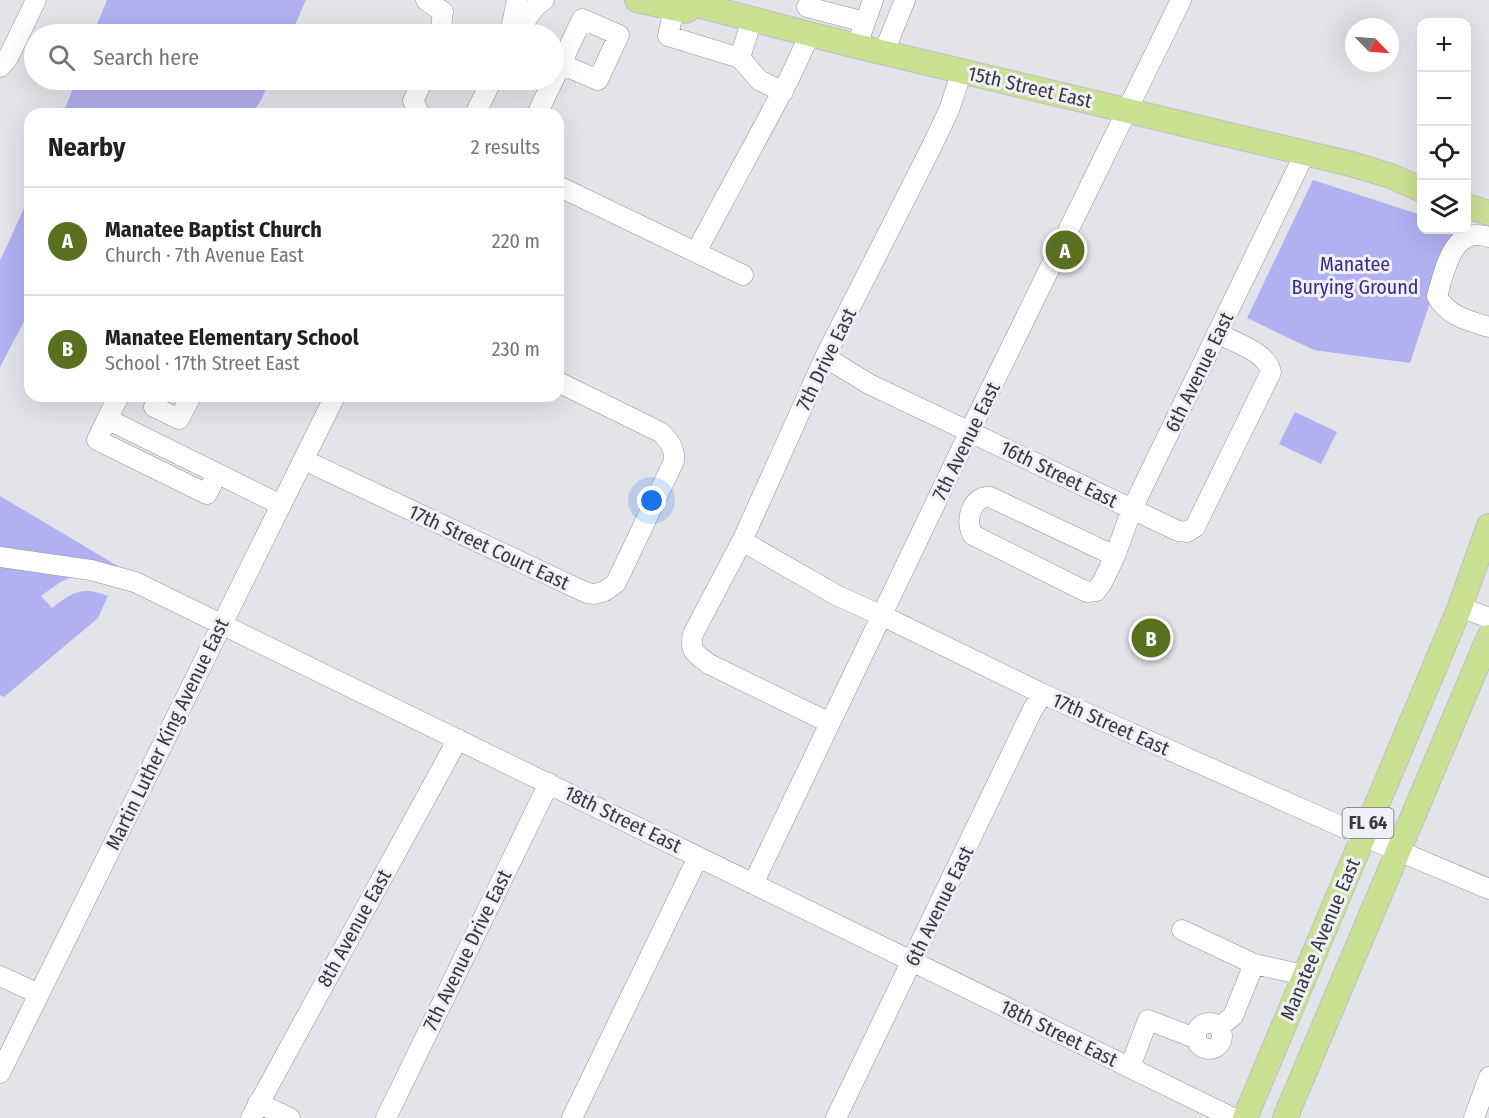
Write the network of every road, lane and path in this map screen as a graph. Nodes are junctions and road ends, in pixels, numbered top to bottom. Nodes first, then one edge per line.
1 (36, 0) edge
2 (426, 0) edge
3 (517, 0) edge
4 (544, 0) edge
5 (637, 0) edge
6 (873, 0) edge
7 (905, 0) edge
8 (1181, 0) edge
9 (683, 4) edge
10 (808, 4) edge
11 (752, 19) junction
12 (865, 22) junction
13 (24, 24) edge
14 (441, 24) edge
15 (512, 24) edge
16 (523, 24) edge
17 (24, 25) edge
18 (806, 33) junction
19 (856, 46) junction
20 (884, 52) junction
21 (740, 58) junction
22 (0, 67) edge
23 (962, 71) junction
24 (418, 90) edge
25 (487, 90) edge
26 (546, 90) edge
27 (783, 92) junction
28 (417, 108) edge
29 (478, 108) edge
30 (539, 108) edge
31 (1128, 110) junction
32 (1305, 153) junction
33 (1417, 188) edge
34 (564, 189) edge
35 (1471, 207) edge
36 (1489, 213) edge
37 (1489, 237) edge
38 (696, 252) junction
39 (743, 275) dead end
40 (1489, 327) edge
41 (1217, 333) junction
42 (825, 357) junction
43 (564, 385) edge
44 (116, 402) edge
45 (157, 402) edge
46 (188, 402) edge
47 (332, 402) edge
48 (107, 419) junction
49 (970, 431) junction
50 (140, 436) junction
51 (304, 460) junction
52 (217, 474) junction
53 (281, 505) junction
54 (1132, 509) junction
55 (1489, 526) edge
56 (742, 541) junction
57 (1115, 556) junction
58 (0, 557) edge
59 (1460, 607) junction
60 (883, 616) junction
61 (1489, 618) edge
62 (222, 625) junction
63 (1489, 637) edge
64 (1043, 694) junction
65 (830, 723) junction
66 (458, 739) junction
67 (549, 783) junction
68 (1363, 836) junction
69 (1398, 851) junction
70 (698, 856) junction
71 (753, 884) junction
72 (1489, 888) edge
73 (1182, 930) dead end
74 (912, 961) junction
75 (1254, 964) junction
76 (1304, 975) junction
77 (0, 976) edge
78 (39, 994) junction
79 (1130, 1067) junction
80 (0, 1073) edge
81 (1489, 1077) edge
82 (254, 1111) edge
83 (290, 1118) edge
84 (386, 1118) edge
85 (572, 1118) edge
86 (836, 1118) edge
87 (1233, 1118) edge
88 (1245, 1118) edge
89 (1285, 1118) edge
90 (1474, 1118) edge

1 - 13 street
2 - 14 street
3 - 15 street
4 - 16 street
5 - 9 main road, 15th Street East
6 - 12 street
7 - 20 street
8 - 31 street, 7th Avenue East
9 - 11 main road, 15th Street East
9 - 21 street
10 - 12 street
10 - 18 street
11 - 18 main road, 15th Street East
11 - 21 street
12 - 19 street
17 - 22 street
18 - 19 main road, 15th Street East
18 - 27 street
19 - 20 main road, 15th Street East
20 - 23 main road, 15th Street East
21 - 27 street
23 - 31 main road, 15th Street East
23 - 42 street, 7th Drive East
24 - 28 street
25 - 29 street
26 - 30 street
27 - 38 street
31 - 32 main road, 15th Street East
31 - 49 street, 7th Avenue East
32 - 33 main road, 15th Street East
32 - 41 street, 6th Avenue East
34 - 38 street
35 - 36 main road
37 - 40 street
38 - 39 street
41 - 54 street, 6th Avenue East
41 - 54 street, 16th Street East
42 - 49 street, 16th Street East
42 - 56 street, 7th Drive East
43 - 51 street, 17th Street Court East
44 - 48 street
45 - 46 street
45 - 50 street
47 - 51 street, Martin Luther King Avenue East
48 - 50 street
48 - 52 street
49 - 54 street, 16th Street East
49 - 60 street, 7th Avenue East
50 - 52 street
51 - 53 street, Martin Luther King Avenue East
52 - 53 street
53 - 62 street, Martin Luther King Avenue East
54 - 57 street, 6th Avenue East
55 - 59 main road, Manatee Avenue East / FL 64
56 - 60 street, 17th Street East
56 - 65 street, 7th Drive East
57 - 57 street, 6th Avenue East
58 - 62 street, 18th Street East
59 - 61 street
59 - 68 main road, Manatee Avenue East / FL 64
60 - 64 street, 17th Street East
60 - 65 street, 7th Avenue East
62 - 66 street, 18th Street East
62 - 78 street, Martin Luther King Avenue East
63 - 69 main road, Manatee Avenue East / FL 64
64 - 68 street, 17th Street East
64 - 74 street, 6th Avenue East
65 - 71 street, 7th Avenue East
66 - 67 street, 18th Street East
66 - 82 street, 8th Avenue East
67 - 70 street, 18th Street East
67 - 84 street, 7th Avenue Drive East
68 - 69 street, 17th Street East
68 - 76 main road, Manatee Avenue East / FL 64
69 - 72 street, 17th Street East
69 - 89 main road, Manatee Avenue East / FL 64
70 - 71 street, 18th Street East
70 - 85 street
71 - 74 street, 18th Street East
73 - 75 street
74 - 79 street, 18th Street East
74 - 86 street, 6th Avenue East
75 - 76 street
75 - 79 street
76 - 88 main road, Manatee Avenue East / FL 64
77 - 78 street
78 - 80 street, Martin Luther King Avenue East
79 - 87 street, 18th Street East
81 - 90 street
82 - 83 street

